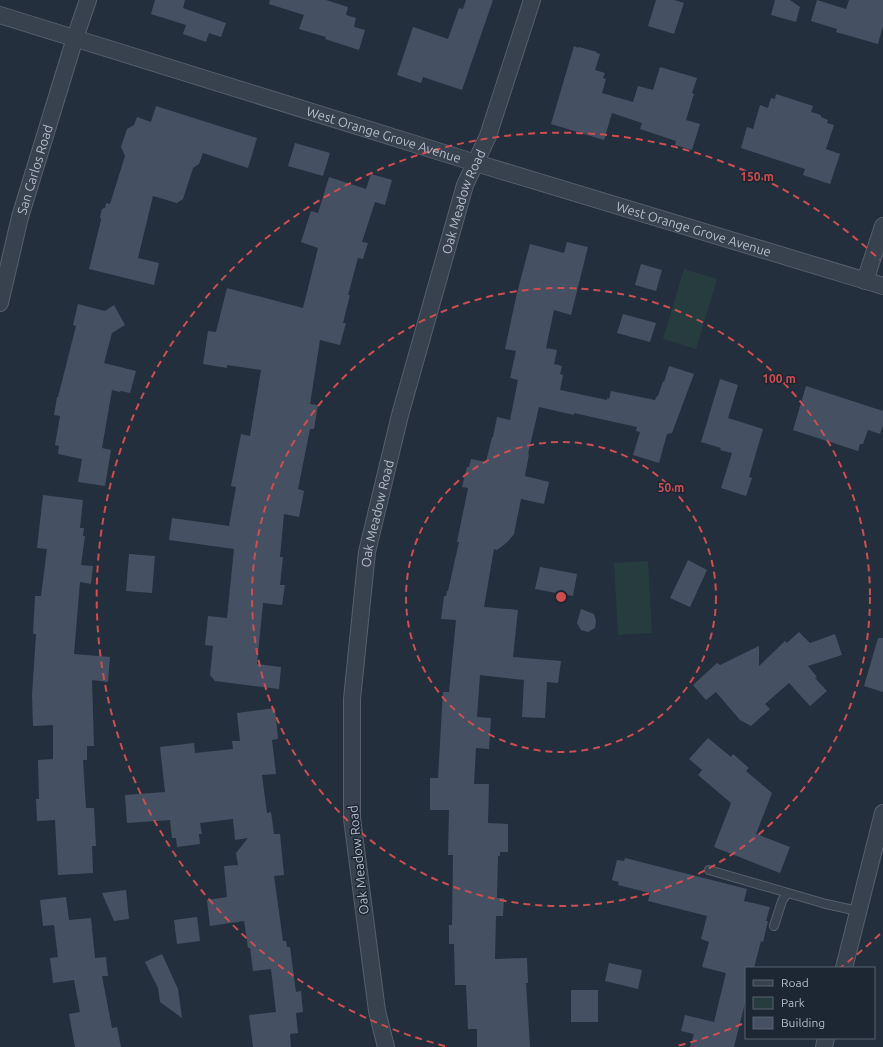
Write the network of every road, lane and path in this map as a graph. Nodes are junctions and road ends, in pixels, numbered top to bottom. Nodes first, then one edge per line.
1 (88, 0) edge
2 (532, 0) edge
3 (0, 15) edge
4 (75, 38) junction
5 (476, 163) junction
6 (883, 226) edge
7 (865, 281) junction
8 (883, 286) edge
9 (0, 303) edge
10 (883, 813) edge
11 (709, 870) dead end
12 (787, 893) junction
13 (858, 911) junction
14 (774, 926) dead end
15 (844, 967) edge
16 (386, 1047) edge

1 - 4 street, San Carlos Road
2 - 5 street, Oak Meadow Road
3 - 4 street, West Orange Grove Avenue
4 - 5 street, West Orange Grove Avenue
4 - 9 street, San Carlos Road
5 - 7 street, West Orange Grove Avenue
5 - 16 street, Oak Meadow Road
6 - 7 street
7 - 8 street, West Orange Grove Avenue
10 - 13 street
11 - 12 lane
12 - 13 lane
12 - 14 lane
13 - 15 street

